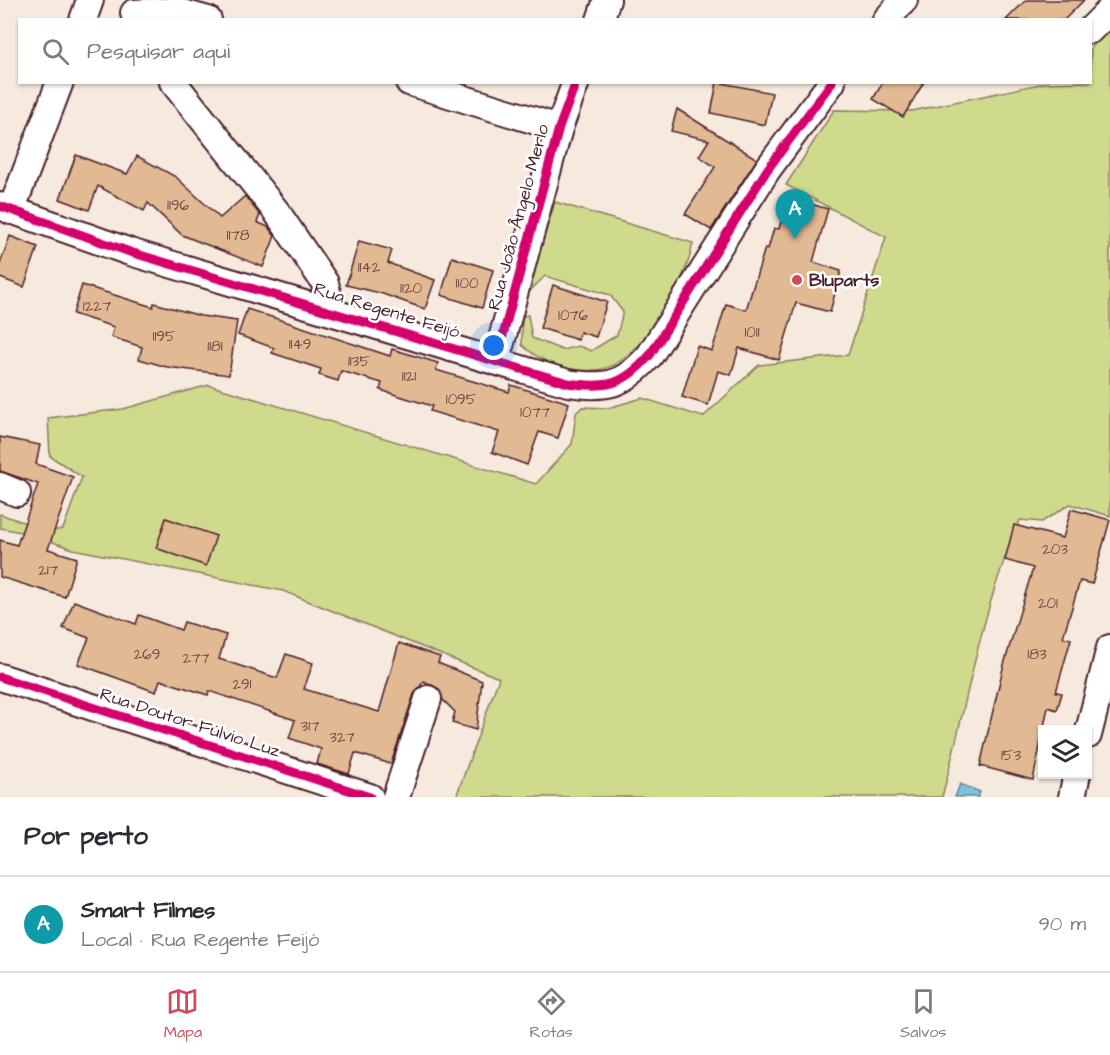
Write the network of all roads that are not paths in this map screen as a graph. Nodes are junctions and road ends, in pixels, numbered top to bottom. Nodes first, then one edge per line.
1 (90, 0) edge
2 (607, 0) edge
3 (904, 0) edge
4 (1110, 10) edge
5 (133, 11) edge
6 (84, 18) edge
7 (201, 18) edge
8 (601, 18) edge
9 (888, 18) edge
10 (1092, 28) edge
11 (59, 84) edge
12 (175, 84) edge
13 (416, 84) edge
14 (575, 84) edge
15 (831, 84) edge
16 (559, 128) junction
17 (5, 208) edge
18 (331, 310) junction
19 (496, 360) junction
20 (1110, 648) edge
21 (0, 677) edge
22 (428, 699) dead end
23 (1091, 725) edge
24 (1076, 779) edge
25 (370, 797) edge
26 (396, 797) edge
27 (1072, 797) edge

1 - 6 street
2 - 8 street
3 - 9 street
4 - 10 street
5 - 7 street
11 - 17 street
12 - 18 street
13 - 16 street
14 - 16 street, Rua João Ângelo Merlo
15 - 19 street, Rua Regente Feijó
16 - 19 street, Rua João Ângelo Merlo
17 - 18 street, Rua Regente Feijó
18 - 19 street, Rua Regente Feijó
20 - 23 street
21 - 25 street, Rua Doutor Fúlvio Luz
22 - 26 street
24 - 27 street

